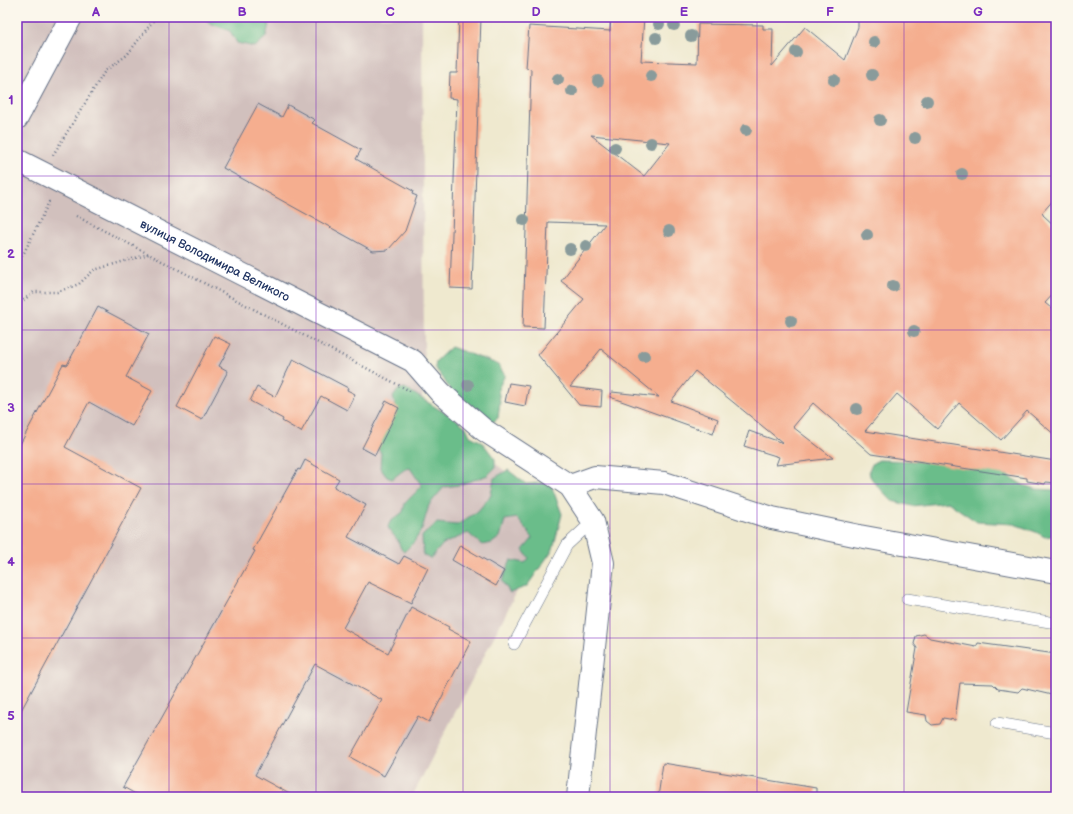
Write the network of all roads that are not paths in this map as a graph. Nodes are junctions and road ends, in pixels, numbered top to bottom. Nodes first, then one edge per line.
1 (71, 17) edge
2 (17, 118) edge
3 (17, 160) edge
4 (570, 486) junction
5 (593, 521) junction
6 (1056, 572) edge
7 (907, 599) dead end
8 (1056, 622) edge
9 (514, 644) dead end
10 (997, 723) dead end
11 (1056, 733) edge
12 (578, 797) edge

1 - 2 street
3 - 4 street, вулиця Володимира Великого
4 - 5 street
4 - 6 street
5 - 9 lane
5 - 12 street
7 - 8 lane
10 - 11 lane

